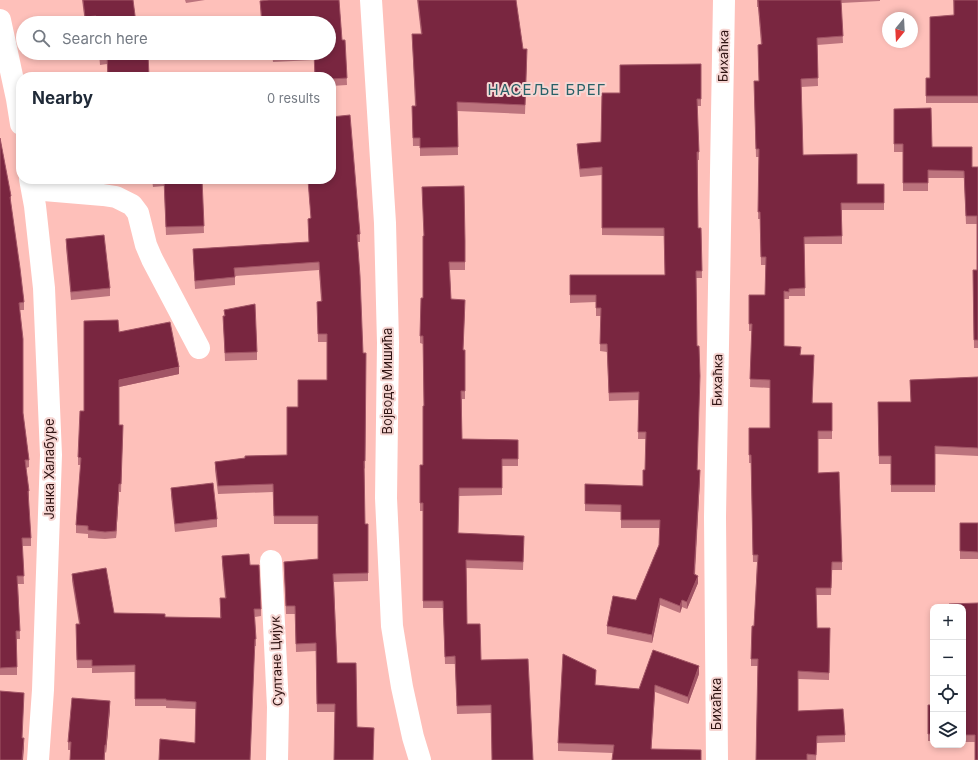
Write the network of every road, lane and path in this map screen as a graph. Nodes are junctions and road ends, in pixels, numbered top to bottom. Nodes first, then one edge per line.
1 (371, 0) edge
2 (724, 0) edge
3 (0, 20) edge
4 (8, 100) edge
5 (16, 115) edge
6 (31, 184) edge
7 (200, 348) dead end
8 (271, 561) dead end
9 (38, 760) edge
10 (277, 760) edge
11 (420, 760) edge
12 (717, 760) edge

1 - 11 street, Војводе Мишића
2 - 12 street, Бихаћка
3 - 4 street
4 - 5 street
6 - 7 street
6 - 9 street, Јанка Халабуре
8 - 10 street, Султане Цијук

